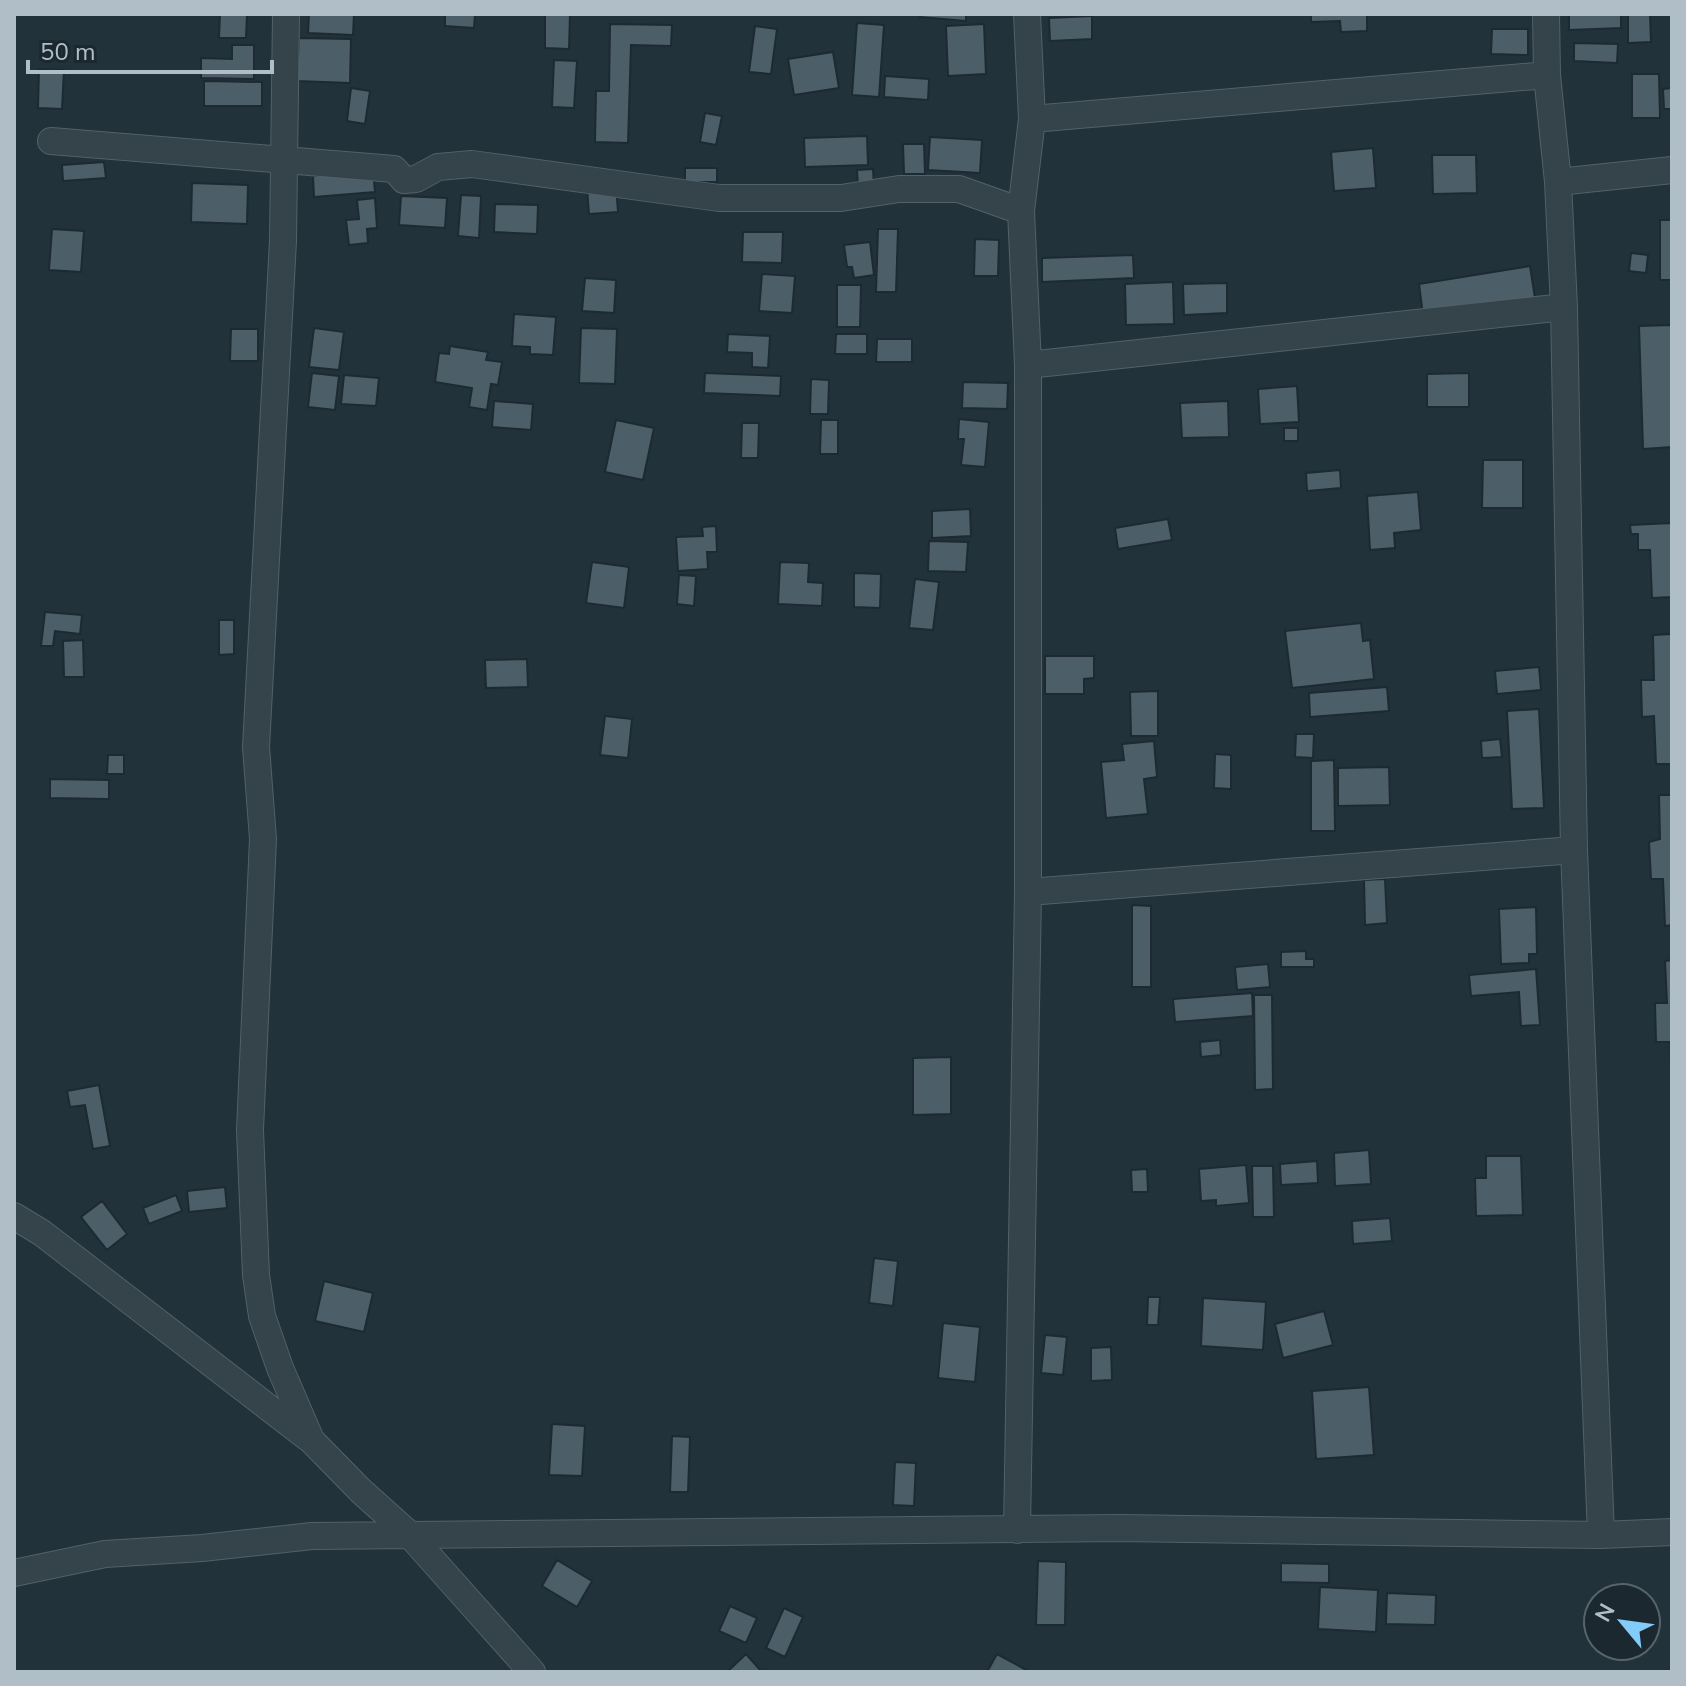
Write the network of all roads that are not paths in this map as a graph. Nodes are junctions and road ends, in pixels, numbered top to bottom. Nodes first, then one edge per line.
1 (286, 14) edge
2 (1027, 14) edge
3 (1546, 14) edge
4 (1547, 75) junction
5 (1032, 119) junction
6 (51, 141) dead end
7 (283, 161) junction
8 (1672, 170) edge
9 (1558, 182) junction
10 (1021, 211) junction
11 (1564, 307) junction
12 (1028, 365) junction
13 (1574, 850) junction
14 (1028, 892) junction
15 (14, 1216) edge
16 (311, 1440) junction
17 (1017, 1530) junction
18 (1672, 1532) edge
19 (410, 1535) junction
20 (1601, 1535) junction
21 (14, 1573) edge
22 (532, 1672) edge

1 - 7 street
2 - 5 street
3 - 4 street
4 - 5 street
4 - 9 street
5 - 10 street
6 - 7 street
7 - 10 street
7 - 16 street
8 - 9 street
9 - 11 street
10 - 12 street
11 - 12 street
11 - 13 street
12 - 14 street
13 - 14 street
13 - 20 street
14 - 17 street
15 - 16 street
16 - 19 street
17 - 19 street
17 - 20 street
18 - 20 street
19 - 21 street
19 - 22 street

